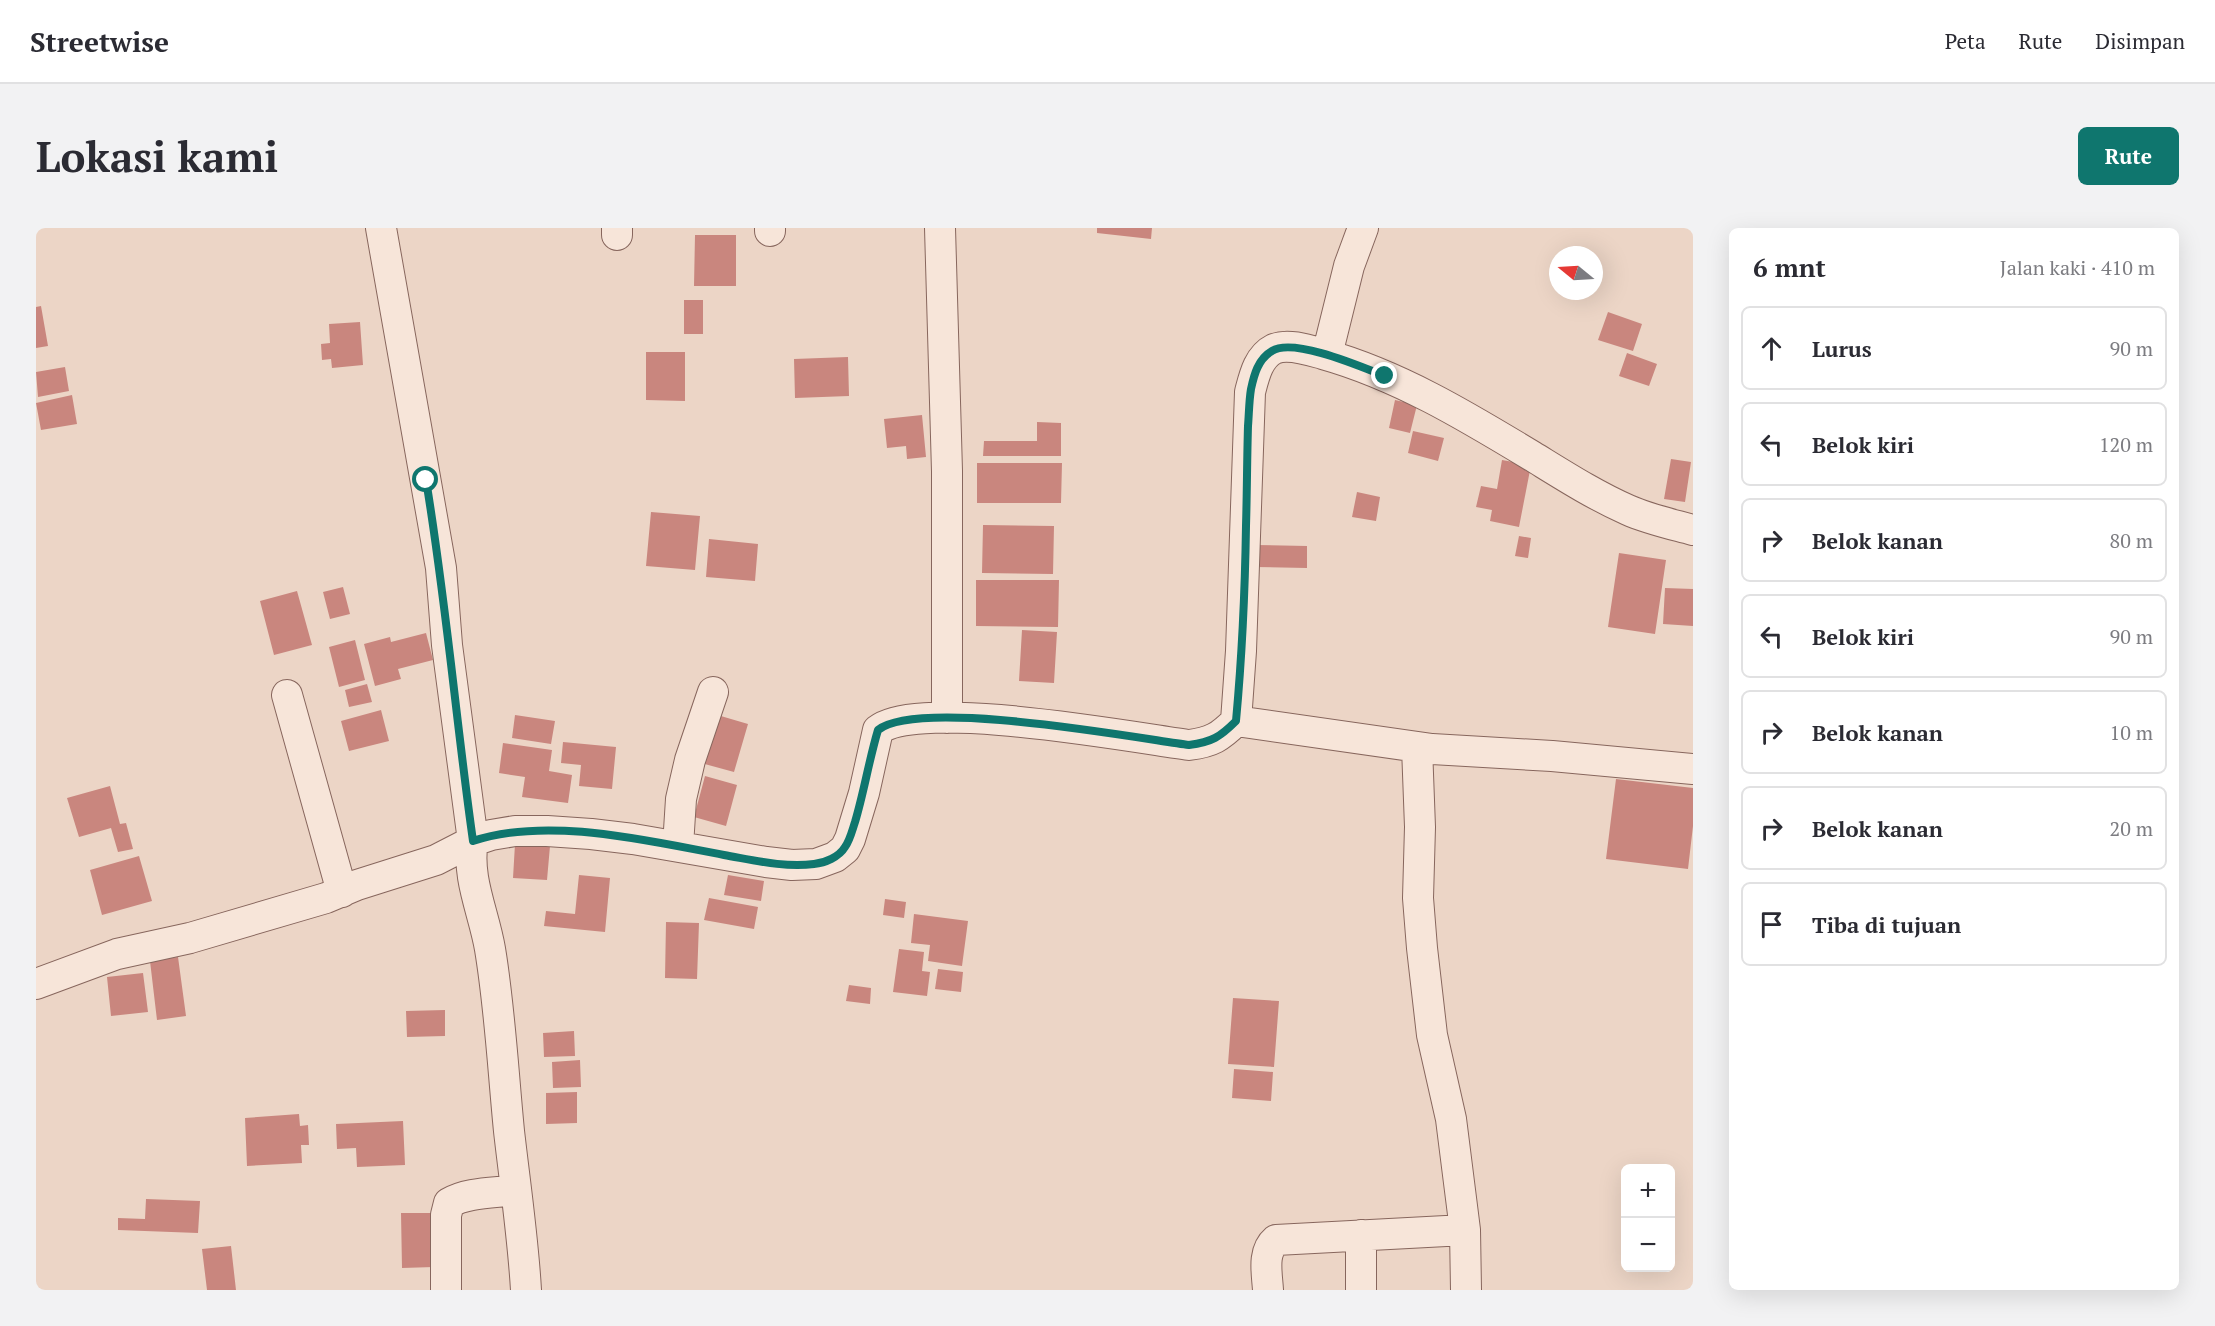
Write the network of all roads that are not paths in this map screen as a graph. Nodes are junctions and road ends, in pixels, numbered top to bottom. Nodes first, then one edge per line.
1 (381, 228) edge
2 (940, 228) edge
3 (1362, 228) edge
4 (1327, 355) junction
5 (1693, 530) edge
6 (713, 692) dead end
7 (287, 695) dead end
8 (947, 718) junction
9 (1236, 721) junction
10 (1417, 747) junction
11 (1693, 769) edge
12 (473, 841) junction
13 (678, 846) junction
14 (342, 892) junction
15 (36, 984) edge
16 (516, 1190) junction
17 (1465, 1230) junction
18 (1361, 1235) junction
19 (447, 1290) edge
20 (526, 1290) edge
21 (1268, 1290) edge
22 (1361, 1290) edge
23 (1466, 1290) edge

1 - 12 street
2 - 8 street
3 - 4 street
4 - 5 street
4 - 9 street
6 - 13 street
7 - 14 street
8 - 9 street
8 - 13 street
9 - 10 street
10 - 11 street
10 - 17 street
12 - 13 street
12 - 14 street
12 - 16 street
14 - 15 street
16 - 19 street
16 - 20 street
17 - 18 street
17 - 23 street
18 - 21 street
18 - 22 street

